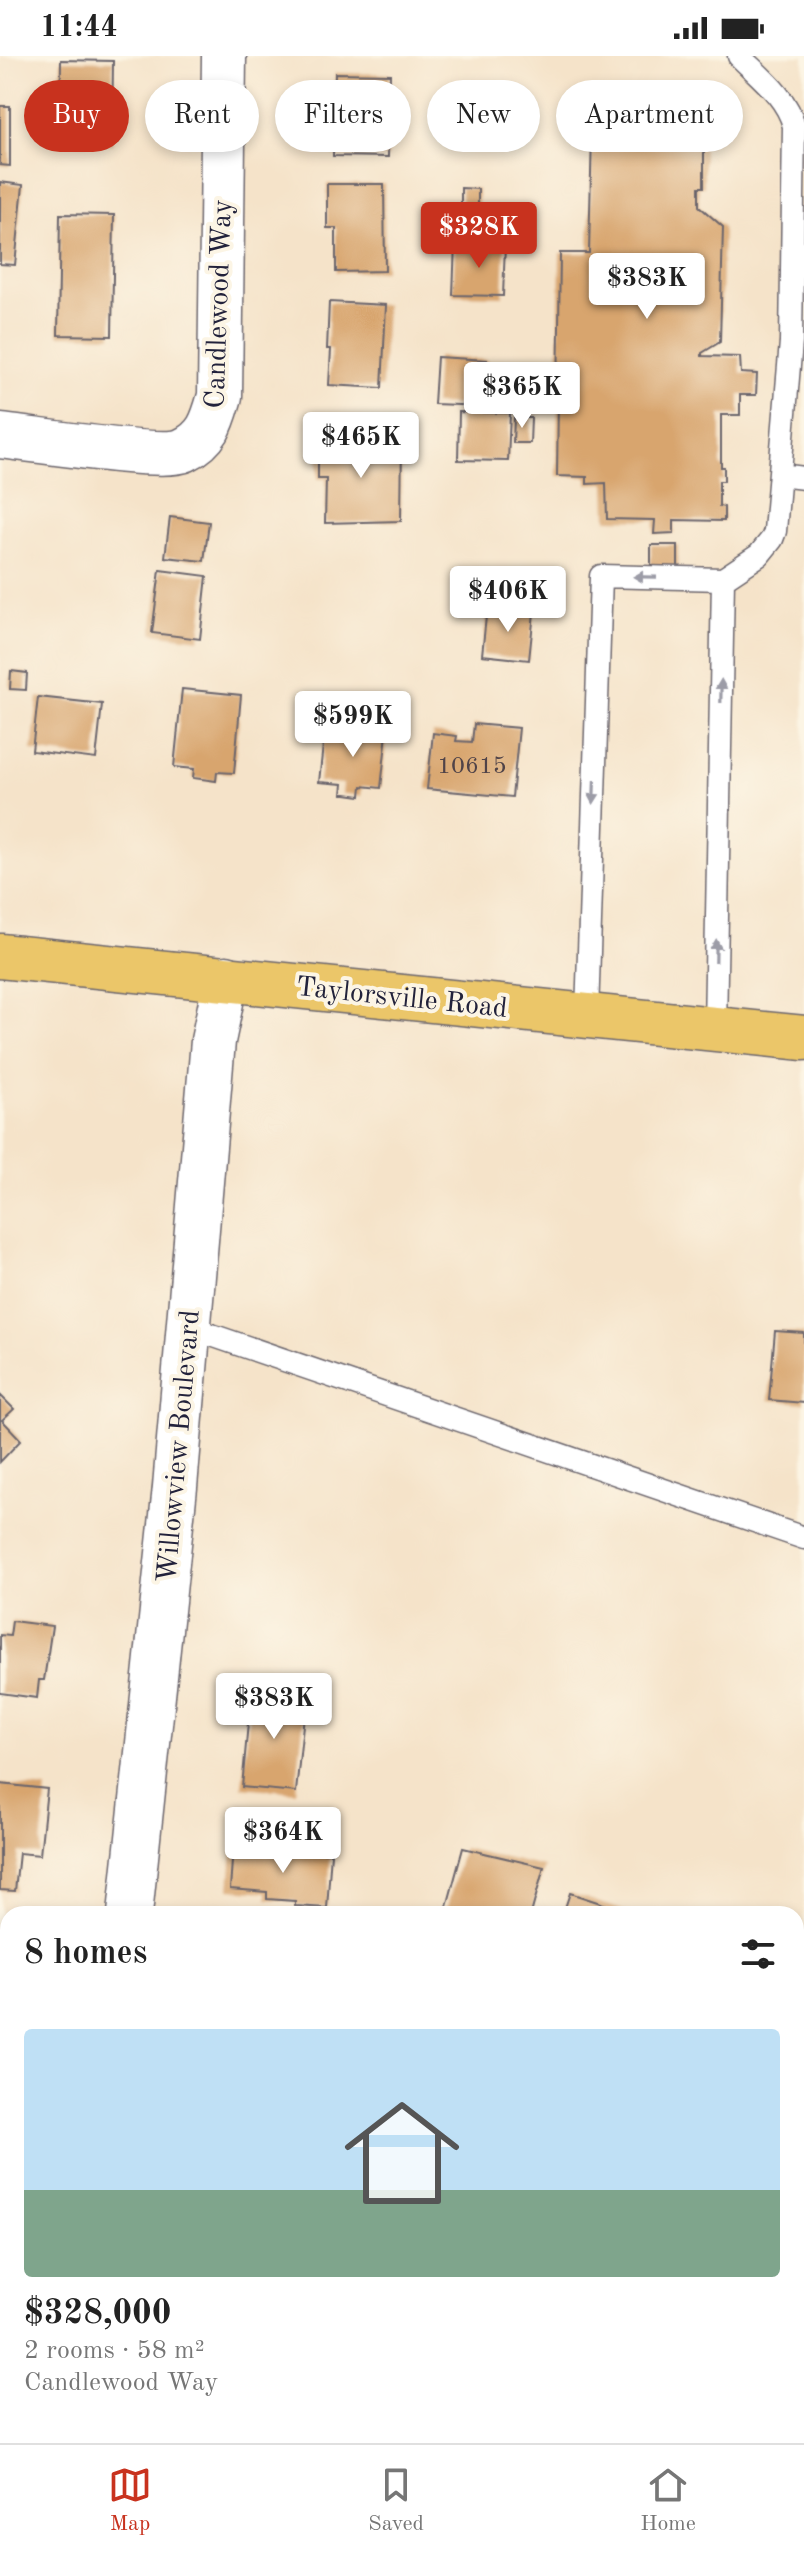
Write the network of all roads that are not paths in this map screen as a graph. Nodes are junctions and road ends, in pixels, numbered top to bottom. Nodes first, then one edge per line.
1 (224, 56) edge
2 (739, 56) edge
3 (799, 127) edge
4 (0, 436) edge
5 (780, 475) junction
6 (804, 478) edge
7 (723, 579) junction
8 (0, 956) edge
9 (226, 978) junction
10 (587, 1015) junction
11 (715, 1029) junction
12 (804, 1038) edge
13 (188, 1327) junction
14 (804, 1538) edge
15 (131, 1906) edge

1 - 4 street, Candlewood Way
2 - 3 lane
3 - 5 lane
5 - 6 lane
5 - 7 lane
7 -> 10 lane
11 -> 7 lane
8 - 9 main road, Taylorsville Road
9 - 10 main road, Taylorsville Road
9 - 13 street, Willowview Boulevard
10 - 11 main road, Taylorsville Road
11 - 12 main road, Taylorsville Road
13 - 14 lane
13 - 15 street, Willowview Boulevard

